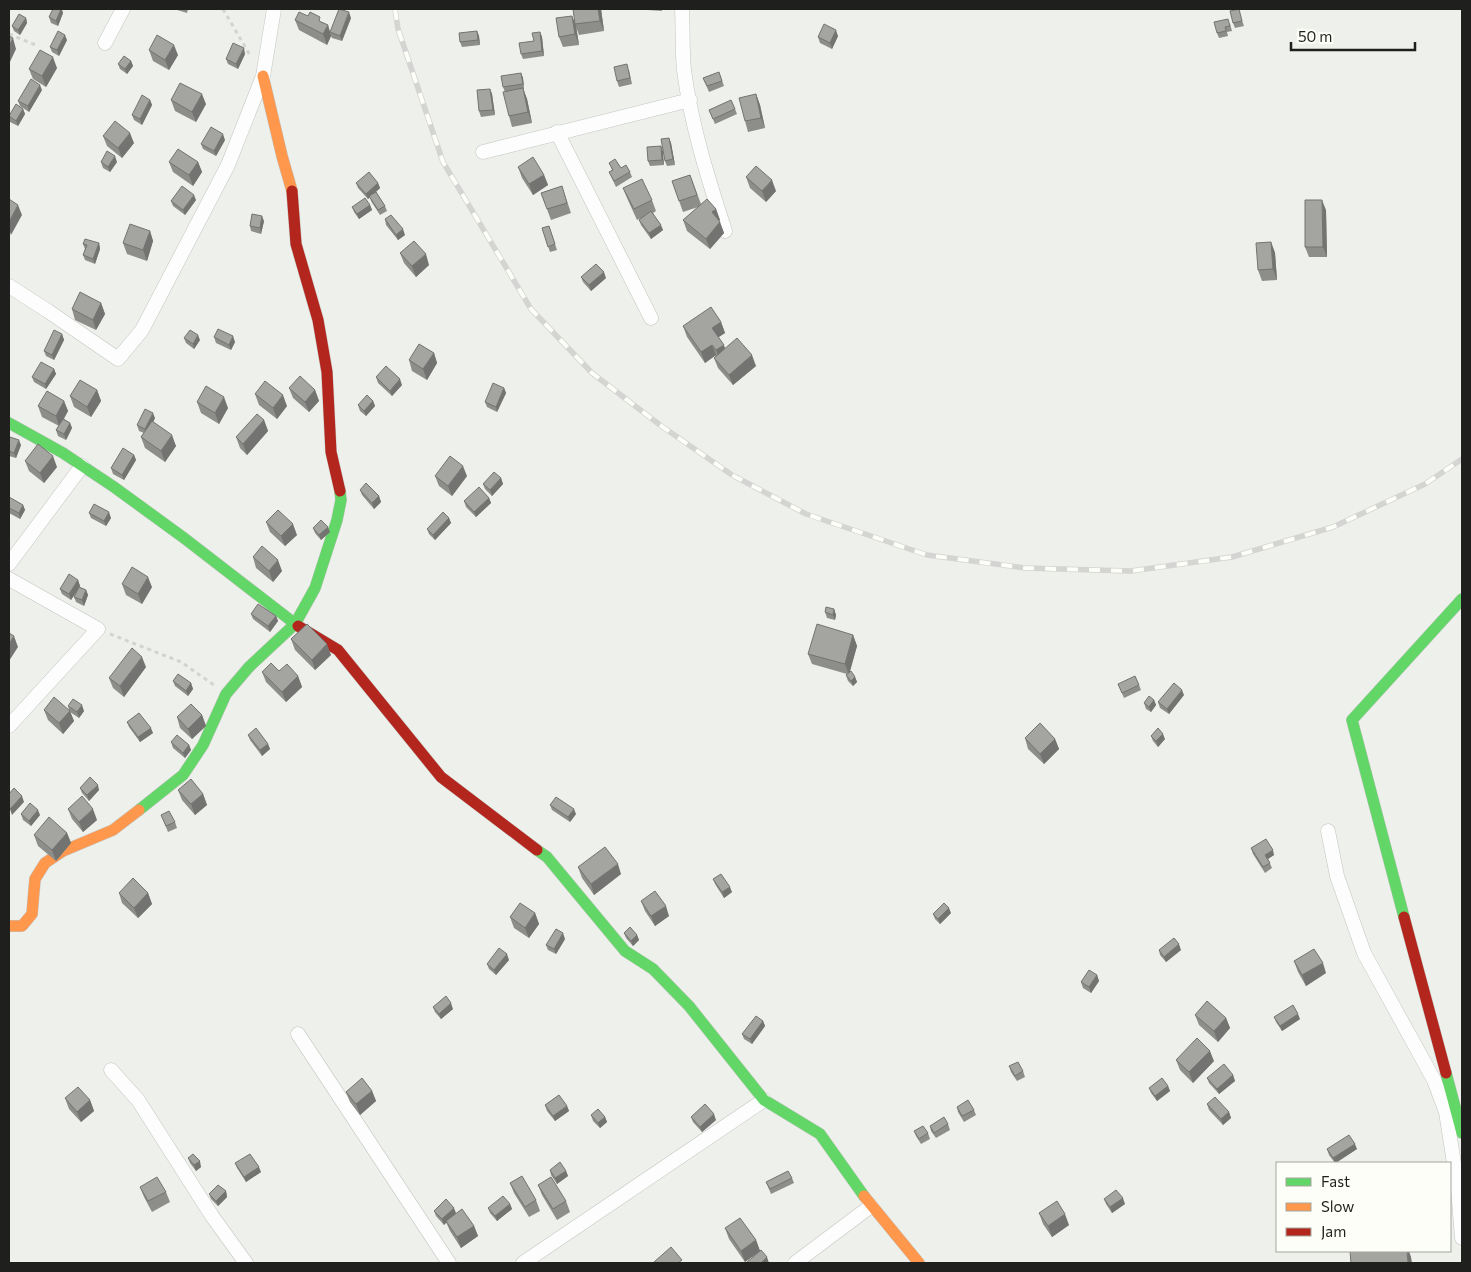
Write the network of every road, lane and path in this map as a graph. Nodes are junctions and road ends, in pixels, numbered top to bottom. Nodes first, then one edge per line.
1 (123, 9) edge
2 (222, 9) edge
3 (274, 9) edge
4 (682, 9) edge
5 (9, 34) edge
6 (105, 43) dead end
7 (36, 45) dead end
8 (263, 76) junction
9 (690, 100) junction
10 (557, 132) junction
11 (483, 152) dead end
12 (725, 231) dead end
13 (9, 286) edge
14 (651, 318) dead end
15 (9, 423) edge
16 (82, 466) junction
17 (9, 564) edge
18 (9, 579) edge
19 (1462, 599) edge
20 (295, 624) junction
21 (98, 629) junction
22 (226, 694) junction
23 (9, 726) edge
24 (1328, 831) dead end
25 (9, 926) edge
26 (298, 1034) dead end
27 (111, 1070) dead end
28 (764, 1100) junction
29 (1462, 1133) edge
30 (871, 1206) junction
31 (1462, 1238) edge
32 (246, 1263) edge
33 (449, 1263) edge
34 (523, 1263) edge
35 (795, 1263) edge
36 (918, 1263) edge

1 - 6 street
2 - 8 path
3 - 8 street
4 - 9 street
5 - 7 path
8 - 13 street
8 - 20 street
9 - 10 street
9 - 12 street
10 - 11 street
10 - 14 street
15 - 16 street
16 - 17 street
16 - 20 street
18 - 21 street
19 - 29 street
20 - 22 street
20 - 28 street
21 - 22 path
21 - 23 street
22 - 25 street
24 - 31 street
26 - 33 street
27 - 32 street
28 - 30 street
28 - 34 street
30 - 35 street
30 - 36 street

